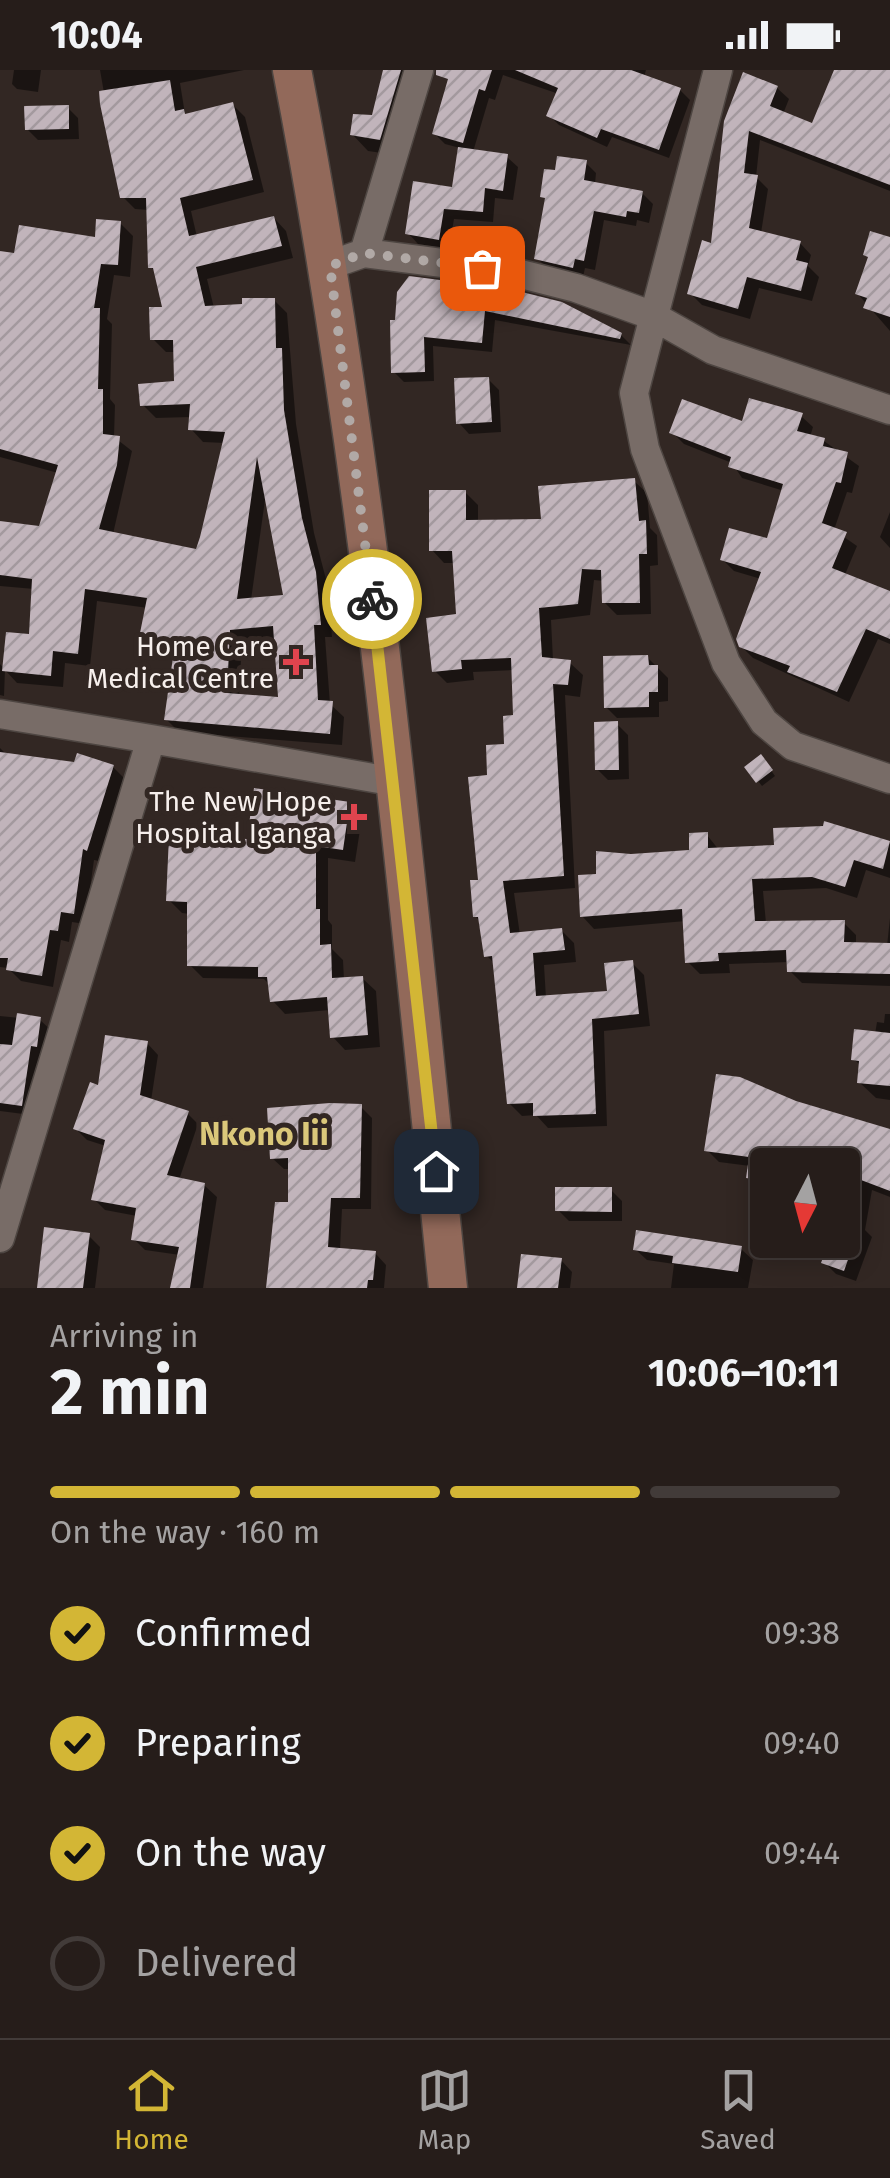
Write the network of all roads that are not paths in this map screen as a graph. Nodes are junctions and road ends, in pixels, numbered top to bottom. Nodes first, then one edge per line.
1 (292, 70) edge
2 (419, 70) edge
3 (718, 70) edge
4 (347, 259) junction
5 (651, 315) junction
6 (890, 410) edge
7 (0, 714) edge
8 (150, 739) junction
9 (890, 778) edge
10 (396, 782) junction
11 (0, 1238) edge
12 (448, 1288) edge

1 - 4 main road
2 - 4 street
3 - 5 street
4 - 5 street
4 - 10 main road
5 - 6 street
5 - 9 street
7 - 8 street
8 - 10 street
8 - 11 street
10 - 12 main road

